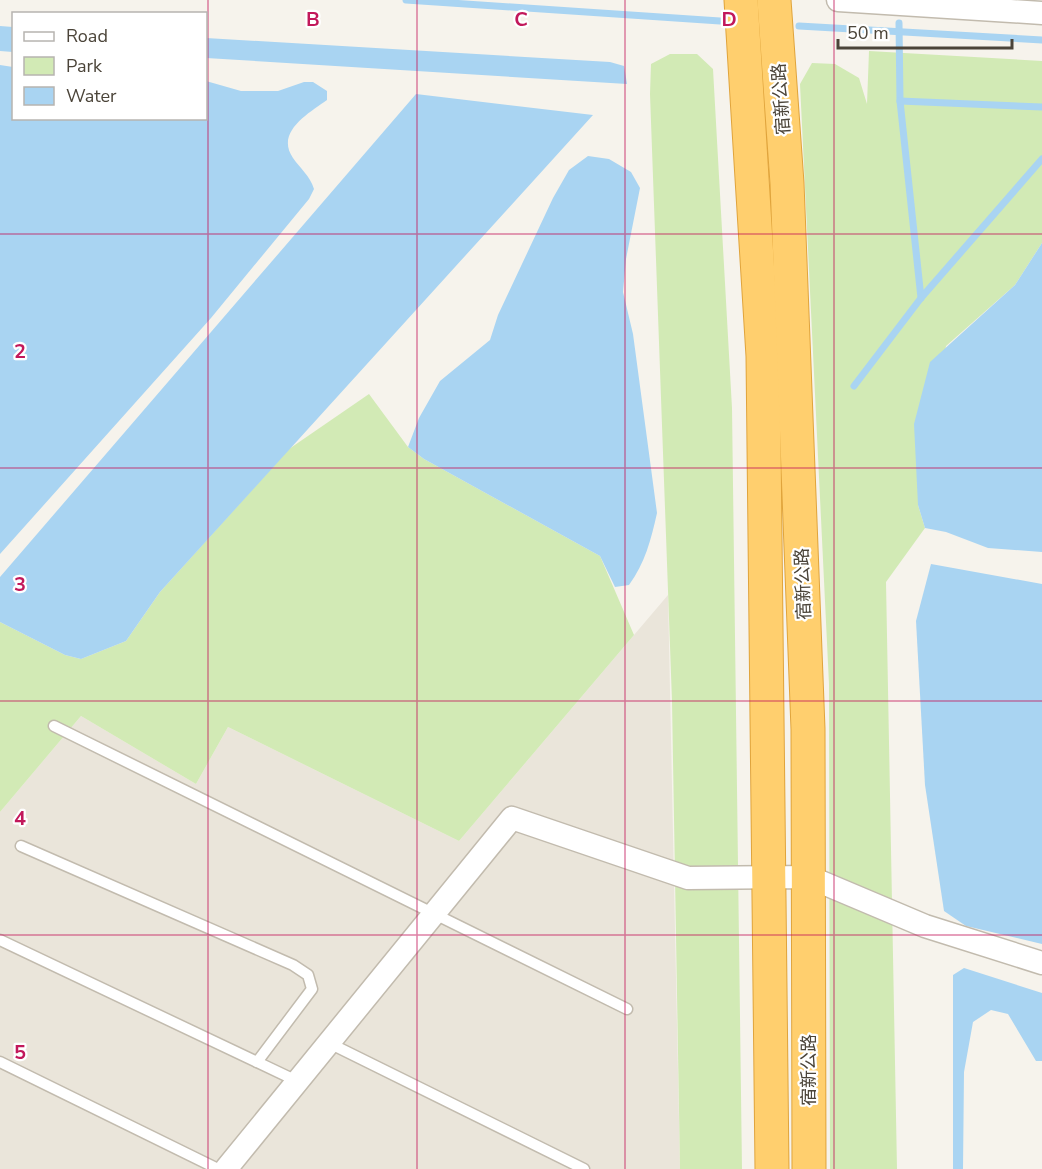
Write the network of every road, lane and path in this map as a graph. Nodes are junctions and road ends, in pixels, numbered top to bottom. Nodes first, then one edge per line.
1 (741, 0) edge
2 (774, 0) edge
3 (838, 0) edge
4 (1042, 13) edge
5 (54, 726) dead end
6 (21, 846) dead end
7 (809, 877) junction
8 (769, 878) junction
9 (434, 914) junction
10 (0, 940) edge
11 (1042, 963) edge
12 (627, 1009) dead end
13 (329, 1043) junction
14 (0, 1062) edge
15 (257, 1062) junction
16 (297, 1081) junction
17 (218, 1169) edge
18 (226, 1169) edge
19 (584, 1169) edge
20 (772, 1169) edge
21 (809, 1169) edge

1 - 8 highway, 宿新公路
2 - 7 highway, 宿新公路
3 - 4 street
5 - 9 lane
6 - 15 lane
7 - 8 street
7 - 11 street
7 - 21 highway, 宿新公路
8 - 9 street
8 - 20 highway, 宿新公路
9 - 12 lane
9 - 13 street
10 - 15 lane
13 - 16 street
13 - 19 lane
14 - 17 lane
15 - 16 lane
16 - 18 street

